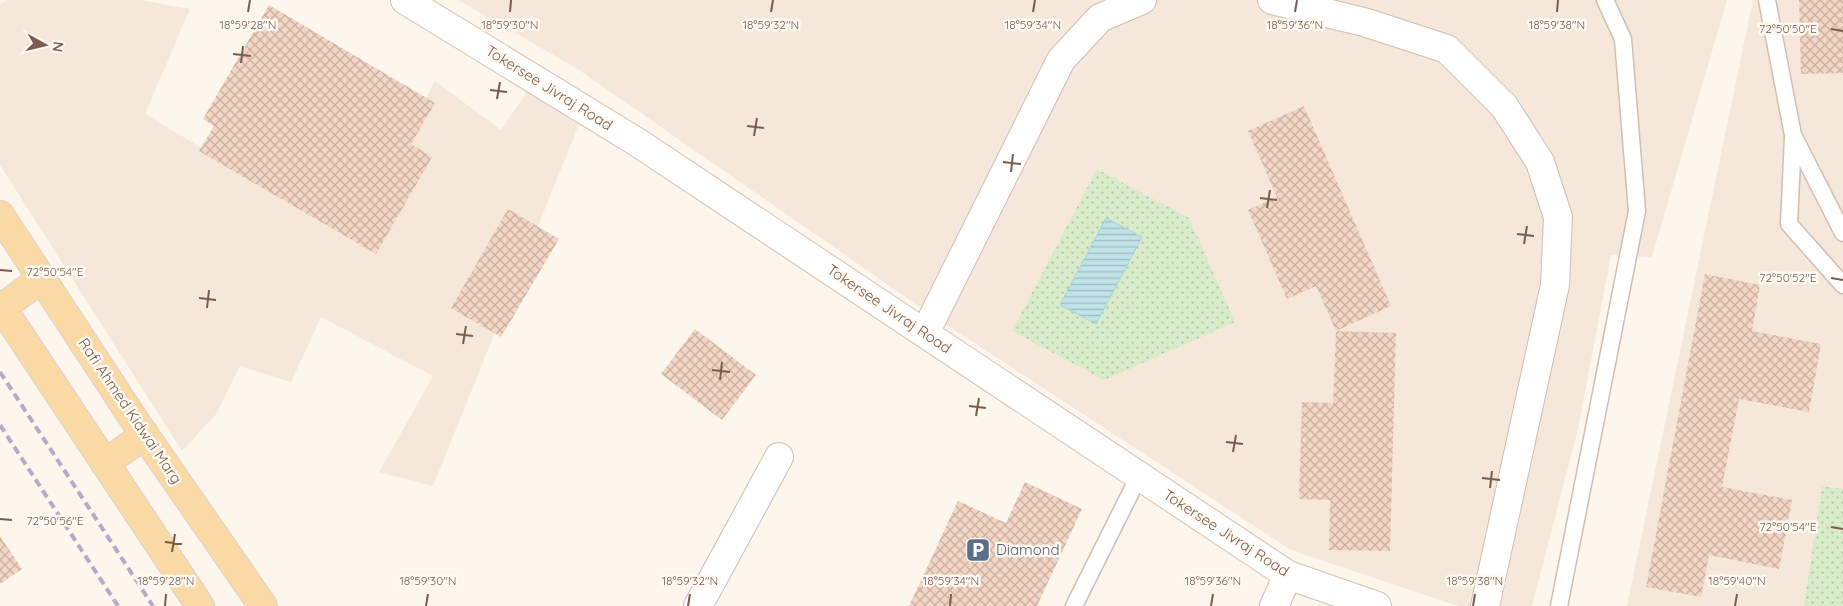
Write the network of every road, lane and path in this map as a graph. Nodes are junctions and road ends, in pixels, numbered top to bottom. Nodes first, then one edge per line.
1 (1142, 0) edge
2 (1272, 0) edge
3 (1605, 0) edge
4 (1766, 0) edge
5 (419, 3) edge
6 (1793, 135) junction
7 (0, 214) edge
8 (1843, 233) edge
9 (42, 278) junction
10 (1843, 285) edge
11 (1, 307) edge
12 (925, 333) junction
13 (145, 435) junction
14 (779, 457) dead end
15 (105, 463) junction
16 (1139, 476) junction
17 (1288, 575) junction
18 (200, 606) edge
19 (263, 606) edge
20 (698, 606) edge
21 (1074, 606) edge
22 (1274, 606) edge
23 (1376, 606) edge
24 (1485, 606) edge
25 (1559, 606) edge

1 - 12 street
2 - 24 street
3 - 25 lane
4 - 6 lane
5 - 12 street, Tokersee Jivraj Road
6 - 8 lane
6 - 10 lane
7 - 9 main road, Rafi Ahmed Kidwai Marg
9 - 11 main road
9 - 13 main road, Rafi Ahmed Kidwai Marg
11 - 15 main road
12 - 16 street, Tokersee Jivraj Road
13 - 15 main road
13 - 19 main road, Rafi Ahmed Kidwai Marg
14 - 20 street
15 - 18 main road
16 - 17 street, Tokersee Jivraj Road
16 - 21 lane
17 - 22 street
17 - 23 street, Tokersee Jivraj Road

